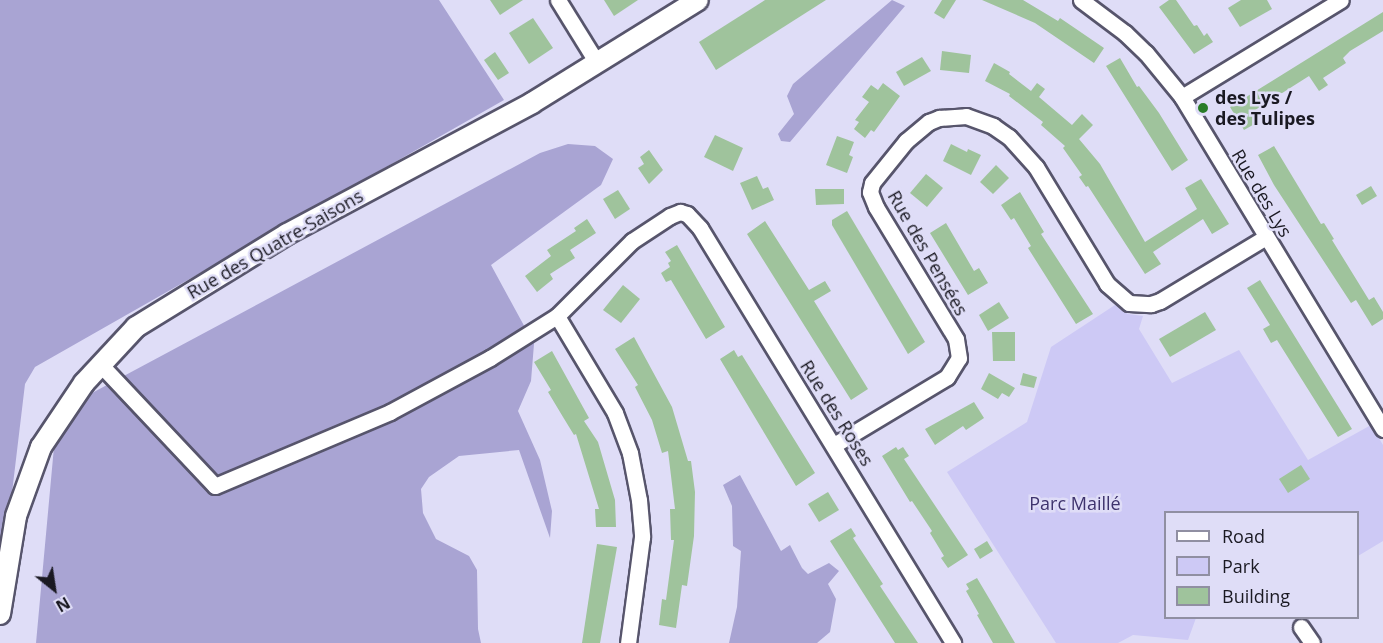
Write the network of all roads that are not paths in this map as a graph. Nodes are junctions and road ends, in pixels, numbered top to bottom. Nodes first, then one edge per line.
1 (558, 0) edge
2 (698, 0) edge
3 (1081, 0) edge
4 (1341, 0) edge
5 (597, 63) junction
6 (1182, 97) junction
7 (1266, 237) junction
8 (557, 316) junction
9 (100, 365) junction
10 (1377, 405) edge
11 (1383, 429) edge
12 (834, 445) junction
13 (0, 614) edge
14 (1301, 627) dead end
15 (627, 643) edge
16 (954, 643) edge
17 (1312, 643) edge

1 - 5 street
2 - 5 street, Rue des Quatre-Saisons
3 - 6 street, Rue des Lys
4 - 6 street
5 - 9 street, Rue des Quatre-Saisons
6 - 7 street, Rue des Lys
7 - 10 street, Rue des Lys
7 - 12 street, Rue des Pensées
8 - 9 street
8 - 12 street, Rue des Roses
8 - 15 street
9 - 13 street, Rue des Quatre-Saisons
10 - 11 street, Rue des Lys
12 - 16 street, Rue des Roses
14 - 17 street

